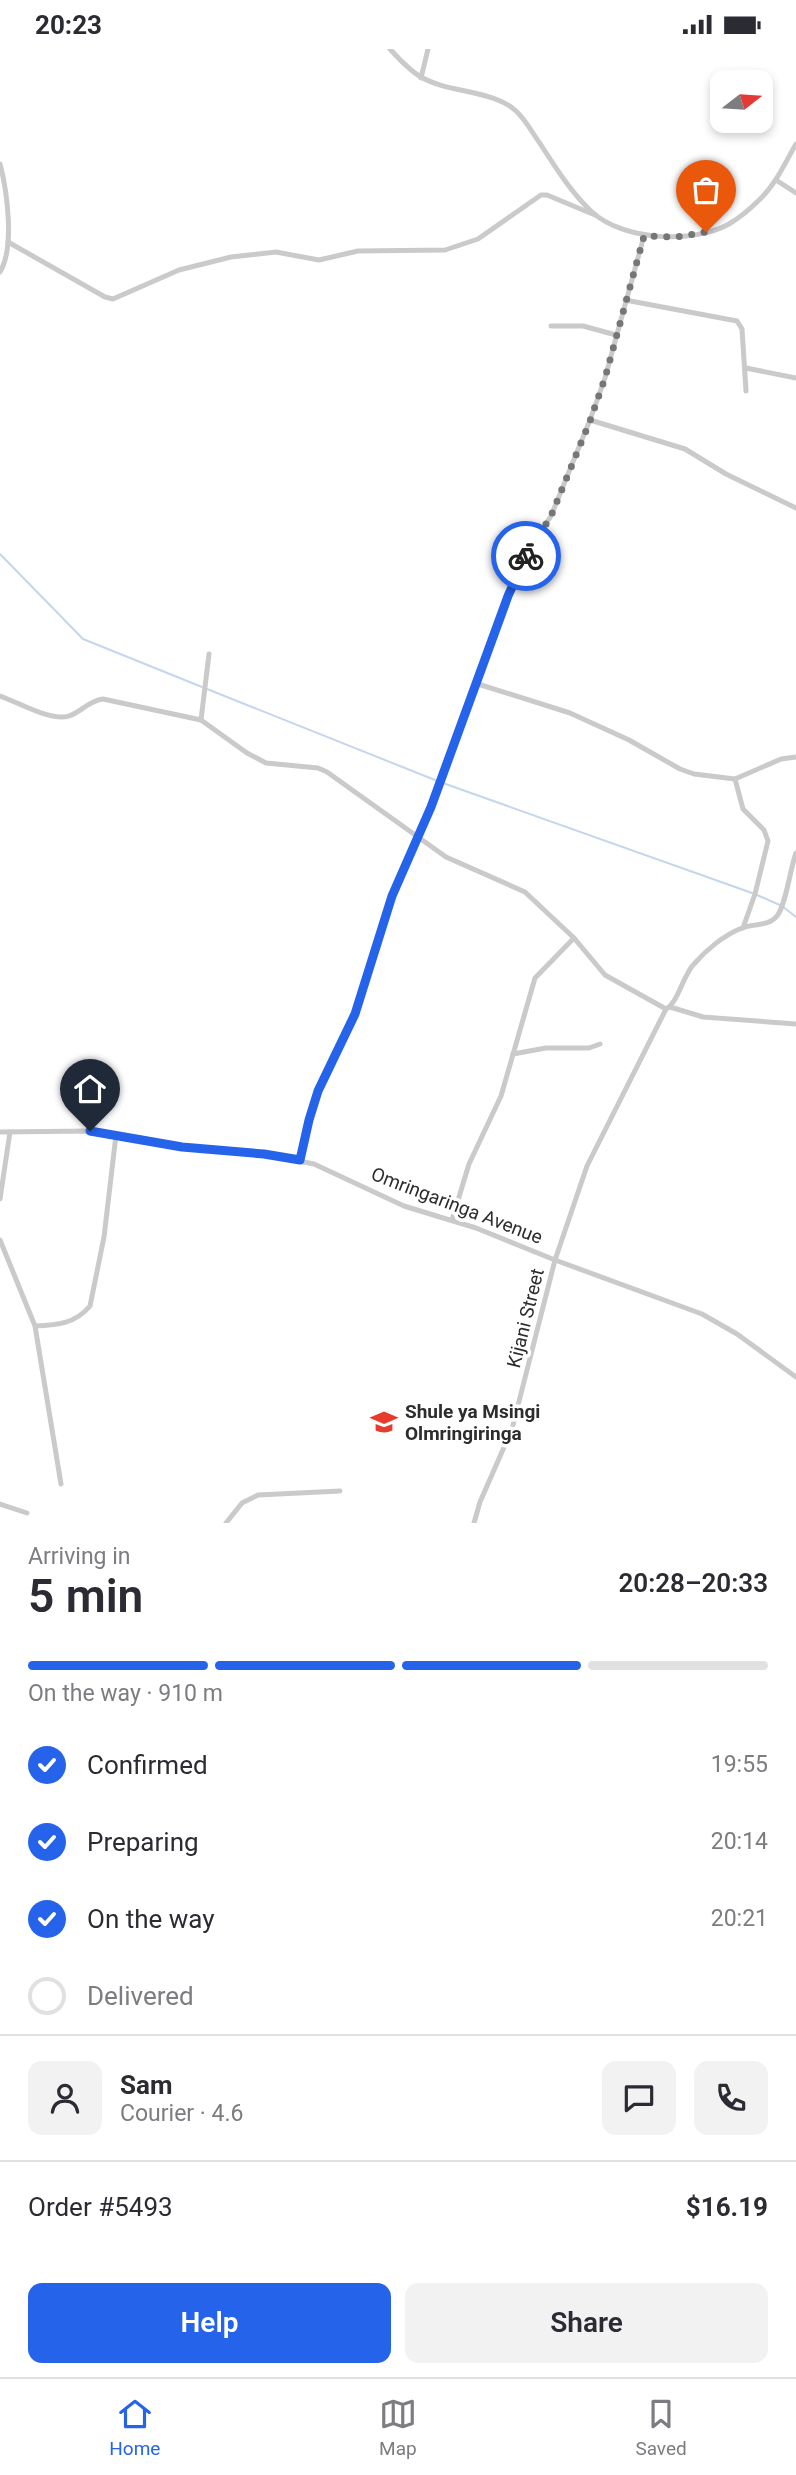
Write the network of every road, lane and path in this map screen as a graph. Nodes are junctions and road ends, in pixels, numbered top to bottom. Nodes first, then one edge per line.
1 (390, 49) edge
2 (428, 49) edge
3 (421, 78) junction
4 (796, 143) edge
5 (0, 164) edge
6 (776, 180) junction
7 (796, 193) edge
8 (595, 215) junction
9 (644, 236) junction
10 (8, 242) junction
11 (0, 272) edge
12 (625, 300) junction
13 (551, 326) dead end
14 (616, 335) junction
15 (746, 368) junction
16 (796, 378) edge
17 (746, 391) dead end
18 (590, 421) junction
19 (796, 508) edge
20 (209, 654) dead end
21 (478, 684) junction
22 (0, 696) edge
23 (201, 720) junction
24 (796, 757) edge
25 (735, 779) junction
26 (417, 837) junction
27 (796, 853) edge
28 (743, 928) junction
29 (573, 938) junction
30 (668, 1008) junction
31 (796, 1024) edge
32 (600, 1044) dead end
33 (513, 1054) junction
34 (0, 1132) edge
35 (10, 1132) junction
36 (116, 1135) junction
37 (300, 1160) junction
38 (0, 1199) edge
39 (452, 1220) junction
40 (0, 1240) edge
41 (555, 1260) junction
42 (35, 1326) junction
43 (796, 1377) edge
44 (61, 1484) dead end
45 (340, 1491) dead end
46 (0, 1504) edge
47 (27, 1513) dead end
48 (226, 1523) edge
49 (474, 1523) edge

1 - 3 street
2 - 3 street
3 - 8 street
4 - 6 street
5 - 10 street
6 - 7 street
6 - 9 street
8 - 9 street
8 - 10 street
9 - 12 street
10 - 11 street
12 - 14 street
12 - 15 street
13 - 14 street
14 - 18 street
15 - 16 street
15 - 17 street
18 - 19 street
18 - 21 street
20 - 23 street
21 - 25 street
21 - 26 street
22 - 23 street
23 - 26 street
24 - 25 street
25 - 28 street
26 - 29 street
26 - 37 street
27 - 28 street, Kijani Street
28 - 30 street, Kijani Street
29 - 30 street
29 - 33 street
30 - 31 street
30 - 41 street, Kijani Street
32 - 33 street
33 - 39 street
34 - 35 street, Omringaringa Avenue
35 - 36 street, Omringaringa Avenue
35 - 38 street
36 - 37 street, Omringaringa Avenue
36 - 42 street
37 - 39 street, Omringaringa Avenue
39 - 41 street, Omringaringa Avenue
40 - 42 street
41 - 43 street, Omringaringa Avenue
41 - 49 street, Kijani Street
42 - 44 street
45 - 48 street
46 - 47 street

